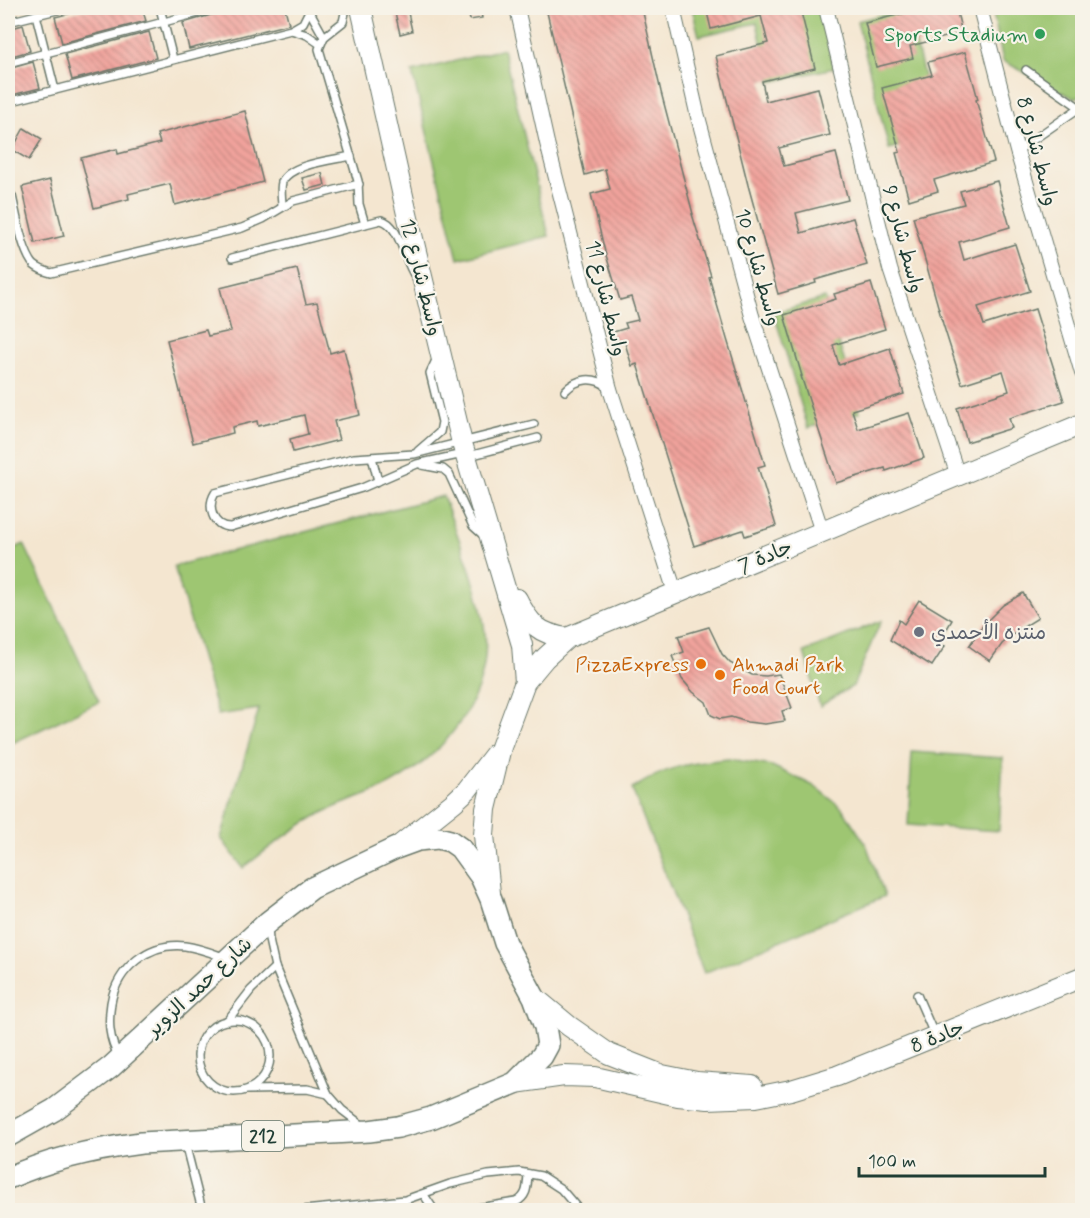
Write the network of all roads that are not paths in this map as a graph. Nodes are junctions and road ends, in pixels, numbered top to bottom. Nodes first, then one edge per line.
1 (65, 8) edge
2 (160, 8) edge
3 (217, 8) edge
4 (346, 8) edge
5 (361, 8) edge
6 (517, 8) edge
7 (674, 8) edge
8 (826, 8) edge
9 (980, 8) edge
10 (309, 9) edge
11 (36, 15) junction
12 (8, 22) edge
13 (164, 22) junction
14 (291, 30) junction
15 (324, 37) junction
16 (320, 44) junction
17 (46, 54) junction
18 (173, 59) junction
19 (8, 63) edge
20 (1026, 70) dead end
21 (55, 90) junction
22 (8, 102) edge
23 (1081, 107) edge
24 (1017, 151) junction
25 (351, 156) junction
26 (359, 184) junction
27 (12, 196) dead end
28 (282, 206) junction
29 (365, 224) junction
30 (232, 258) dead end
31 (424, 285) junction
32 (440, 351) junction
33 (1083, 373) edge
34 (610, 388) junction
35 (565, 391) dead end
36 (534, 424) dead end
37 (1083, 424) edge
38 (538, 438) dead end
39 (465, 451) junction
40 (414, 454) junction
41 (372, 457) junction
42 (417, 464) junction
43 (958, 476) junction
44 (378, 481) junction
45 (822, 532) junction
46 (493, 544) junction
47 (676, 595) junction
48 (567, 638) junction
49 (525, 682) junction
50 (501, 747) junction
51 (396, 848) junction
52 (491, 899) junction
53 (268, 922) junction
54 (228, 959) junction
55 (275, 967) junction
56 (1083, 977) edge
57 (917, 995) dead end
58 (534, 997) junction
59 (227, 1021) junction
60 (935, 1037) junction
61 (120, 1059) junction
62 (515, 1083) junction
63 (245, 1090) junction
64 (791, 1090) junction
65 (328, 1094) junction
66 (369, 1131) junction
67 (8, 1136) edge
68 (184, 1141) junction
69 (528, 1174) junction
70 (8, 1178) edge
71 (424, 1195) junction
72 (202, 1210) edge
73 (304, 1210) edge
74 (434, 1210) edge
75 (466, 1210) edge
76 (579, 1210) edge

1 - 11 lane
2 - 13 lane
3 - 13 lane
4 - 15 lane
5 - 31 main road, واسط شارع 12
6 - 34 street, واسط شارع 11
7 - 45 street, واسط شارع 10
8 - 43 street, واسط شارع 9
9 - 24 street, واسط شارع 8
10 - 14 lane
10 - 15 lane
11 - 12 lane
11 - 17 lane
13 - 17 lane
13 - 18 lane
14 - 16 lane
14 - 18 lane
15 - 16 lane
16 - 25 lane
17 - 19 lane
17 - 21 lane
18 - 21 lane
20 - 23 lane
21 - 22 lane
23 - 24 lane
24 - 33 street, واسط شارع 8
25 - 26 lane
25 - 28 lane
26 - 28 lane
26 - 29 lane
27 - 28 lane
29 - 30 lane
29 - 31 lane
31 - 32 main road, واسط شارع 12
32 - 39 main road, واسط شارع 12
32 - 40 lane
34 - 35 lane
34 - 47 street, واسط شارع 11
36 - 39 lane
37 - 43 main road, جادة 7
38 - 39 lane
39 - 40 lane
39 - 42 lane
39 - 46 main road, واسط شارع 12
40 - 41 lane
41 - 44 lane
41 - 44 lane
42 - 44 lane
42 - 46 lane
43 - 45 main road, جادة 7
45 - 47 main road, جادة 7
46 - 48 main road, واسط شارع 12
46 - 49 main road, واسط شارع 12
47 - 48 main road, جادة 7
48 - 49 main road, جادة 7
49 - 50 main road, جادة 7
50 - 51 main road, جادة 7
50 - 52 main road, جادة 7
51 - 52 main road, 212
51 - 53 main road, شارع حمد الزوير / 212
52 - 58 main road, 212
53 - 54 main road, شارع حمد الزوير / 212
53 - 55 lane
54 - 61 main road, شارع حمد الزوير / 212
54 - 61 lane
55 - 59 lane
55 - 65 lane
56 - 60 main road, جادة 8
57 - 60 lane
58 - 62 main road, 212
58 - 64 main road, جادة 8
59 - 63 lane
59 - 63 lane
60 - 64 main road, جادة 8
61 - 67 main road, شارع حمد الزوير / 212
62 - 64 main road, جادة 8
62 - 66 main road, 212
63 - 65 lane
65 - 66 lane
66 - 68 main road, 212
68 - 70 main road, 212
68 - 72 lane
69 - 71 lane
69 - 75 lane
69 - 76 lane
71 - 73 lane
71 - 74 lane

